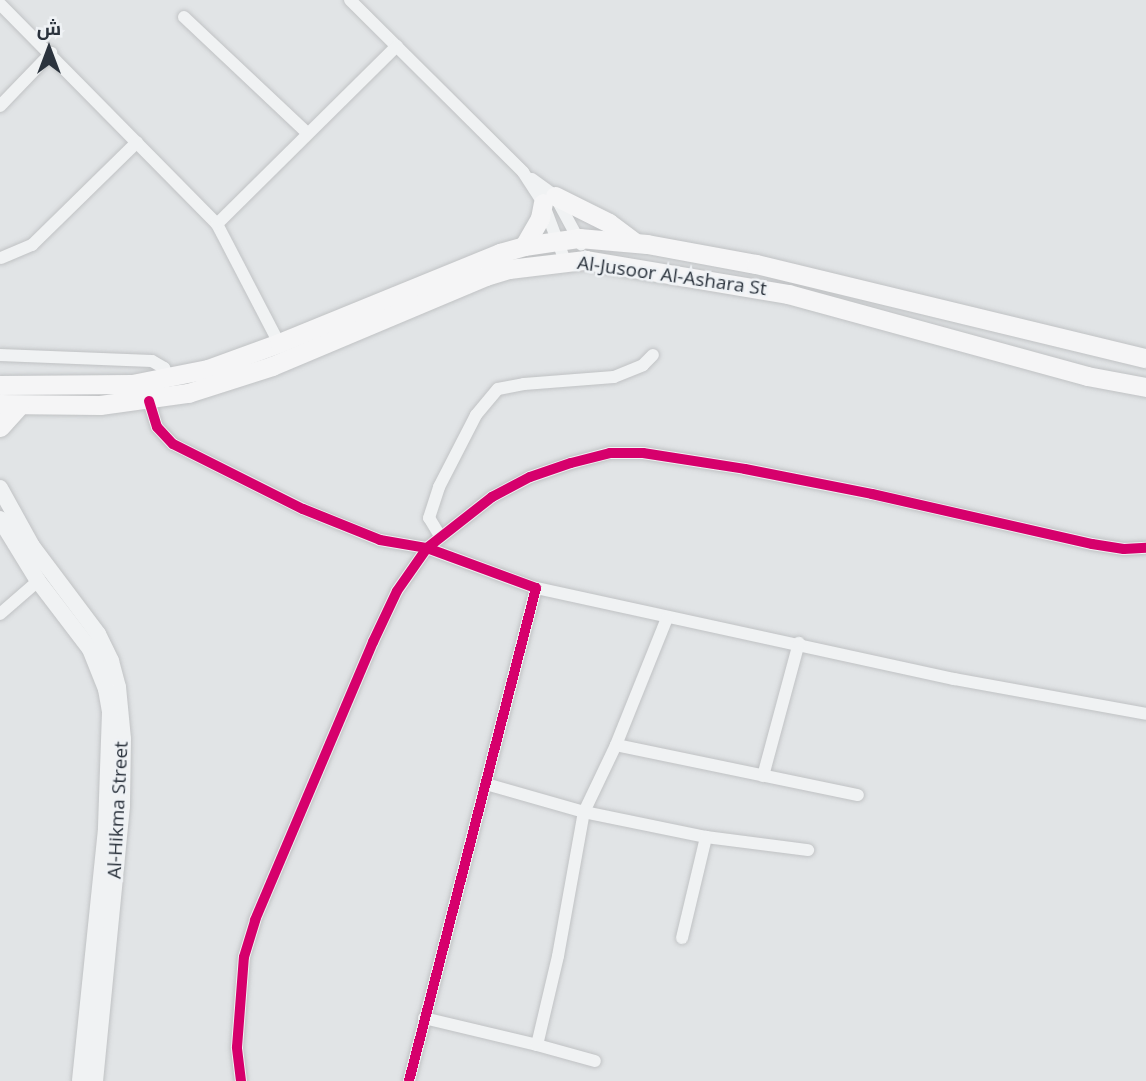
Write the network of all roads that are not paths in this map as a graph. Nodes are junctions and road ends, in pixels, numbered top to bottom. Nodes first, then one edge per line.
1 (350, 0) edge
2 (0, 4) edge
3 (184, 17) dead end
4 (397, 46) junction
5 (51, 53) junction
6 (0, 106) edge
7 (306, 132) junction
8 (137, 142) junction
9 (549, 199) junction
10 (217, 223) junction
11 (579, 238) junction
12 (559, 241) junction
13 (634, 242) junction
14 (524, 246) junction
15 (1, 258) edge
16 (585, 260) junction
17 (565, 261) junction
18 (279, 344) junction
19 (0, 355) edge
20 (653, 355) dead end
21 (1146, 358) edge
22 (169, 378) junction
23 (0, 385) edge
24 (1146, 387) edge
25 (149, 401) junction
26 (10, 405) edge
27 (0, 427) edge
28 (0, 488) edge
29 (0, 519) edge
30 (440, 536) junction
31 (427, 548) junction
32 (1146, 548) edge
33 (38, 581) junction
34 (536, 588) junction
35 (0, 614) edge
36 (667, 618) junction
37 (799, 643) junction
38 (1146, 714) edge
39 (615, 745) junction
40 (764, 776) junction
41 (486, 784) junction
42 (858, 795) dead end
43 (584, 812) junction
44 (705, 838) junction
45 (808, 850) dead end
46 (682, 938) dead end
47 (424, 1018) junction
48 (537, 1045) junction
49 (595, 1061) dead end
50 (80, 1081) edge
51 (95, 1081) edge
52 (241, 1081) edge
53 (409, 1081) edge

1 - 4 street
2 - 5 street
3 - 7 street
4 - 7 street
4 - 9 street
5 - 6 street
5 - 8 street
7 - 10 street
8 - 10 street
8 - 15 street
9 - 11 street
9 - 12 street
9 - 13 main road
9 - 14 main road
10 - 18 street
11 - 12 main road, Al-Jusoor Al-Ashara St
11 - 13 main road, Al-Jusoor Al-Ashara St
11 - 16 street
12 - 14 main road, Al-Jusoor Al-Ashara St
12 - 17 street
13 - 21 main road, Al-Jusoor Al-Ashara St
14 - 18 main road, Al-Jusoor Al-Ashara St
16 - 17 main road, Al-Jusoor Al-Ashara St
16 - 24 main road, Al-Jusoor Al-Ashara St
17 - 25 main road, Al-Jusoor Al-Ashara St
18 - 22 main road, Al-Jusoor Al-Ashara St
19 - 22 street
20 - 30 street
22 - 23 main road, Al-Jusoor Al-Ashara St
25 - 26 main road, Al-Jusoor Al-Ashara St
25 - 31 street
26 - 27 main road
28 - 51 street, Al-Hikma Street
29 - 33 street, Al-Hikma Street
30 - 31 street
30 - 32 street
31 - 34 street
31 - 52 street
33 - 35 street
33 - 50 street, Al-Hikma Street
34 - 36 street
34 - 41 street
36 - 37 street
36 - 39 street
37 - 38 street
37 - 40 street
39 - 40 street
39 - 43 street
40 - 42 street
41 - 43 street
41 - 47 street
43 - 44 street
43 - 48 street
44 - 45 street
44 - 46 street
47 - 48 street
47 - 53 street
48 - 49 street

